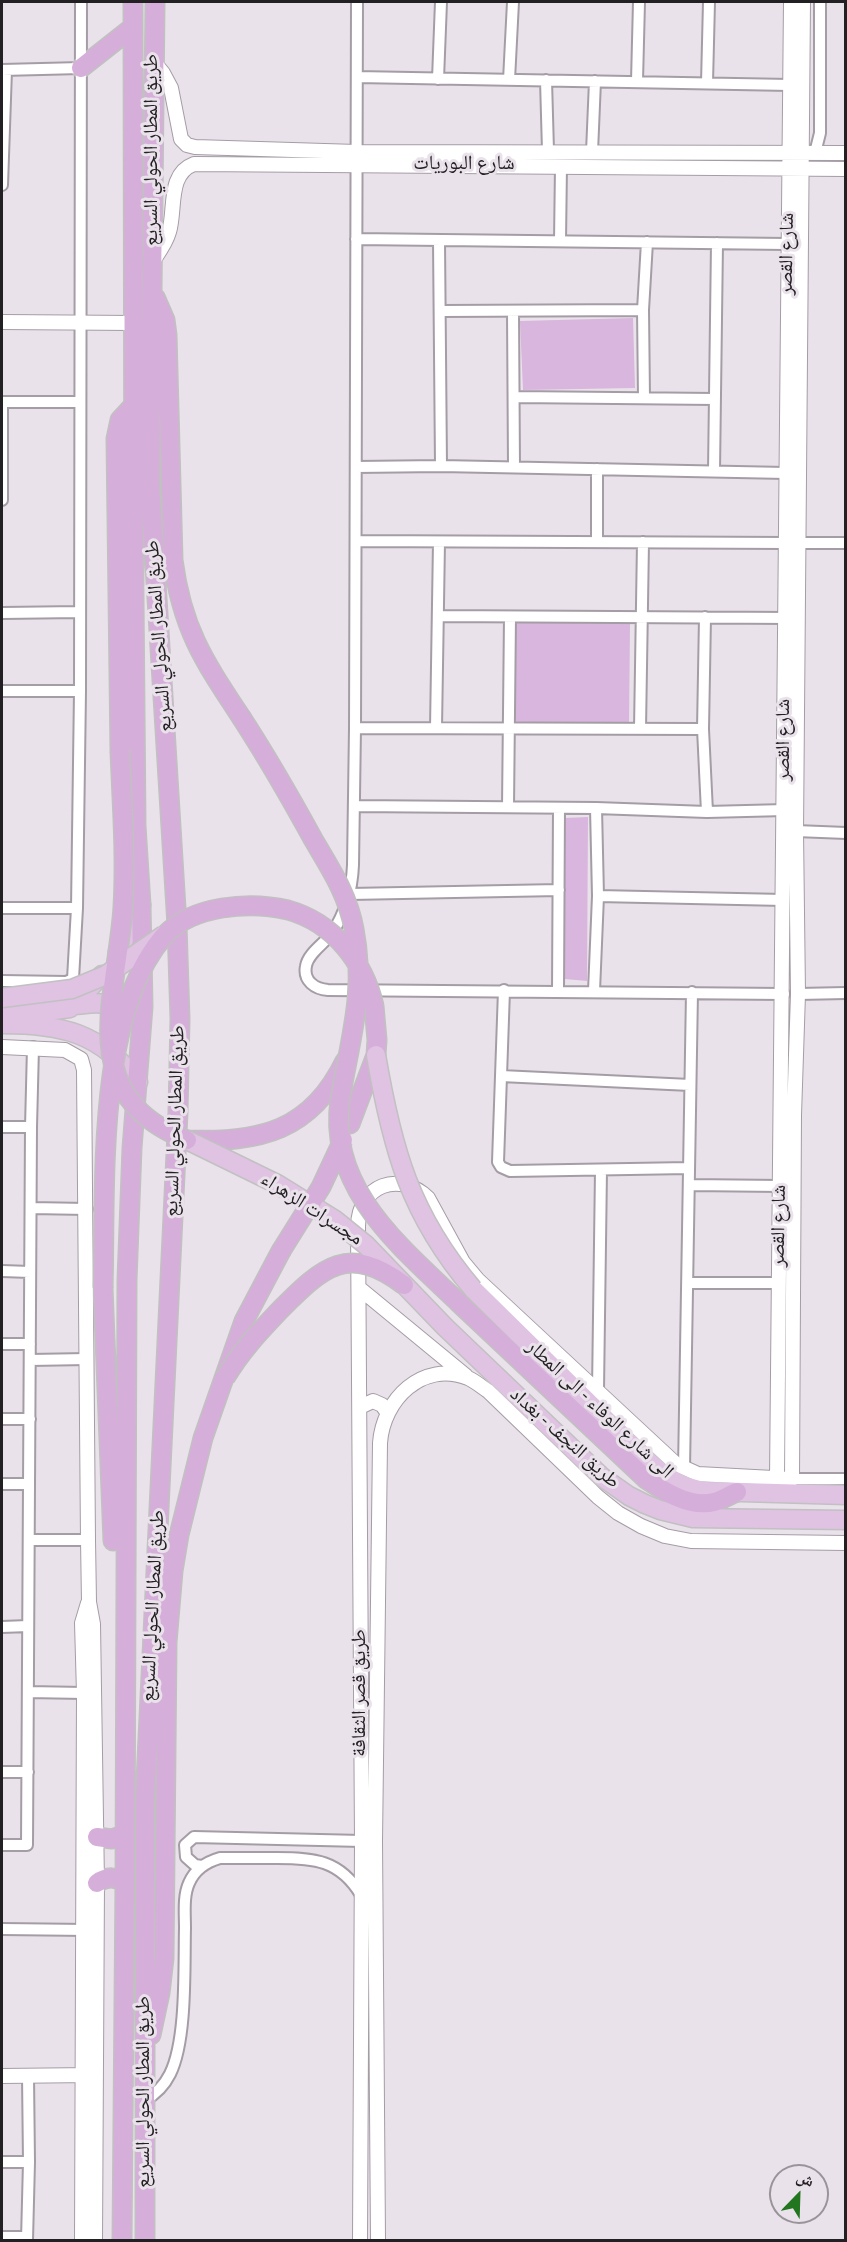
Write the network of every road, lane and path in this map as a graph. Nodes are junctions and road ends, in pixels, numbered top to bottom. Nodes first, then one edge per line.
1 (81, 2) edge
2 (134, 2) edge
3 (155, 2) edge
4 (357, 2) edge
5 (441, 2) edge
6 (513, 2) edge
7 (639, 2) edge
8 (709, 2) edge
9 (791, 2) edge
10 (803, 2) edge
11 (820, 2) edge
12 (133, 27) junction
13 (154, 62) junction
14 (81, 68) junction
15 (4, 70) edge
16 (357, 77) junction
17 (438, 79) junction
18 (509, 80) junction
19 (546, 80) junction
20 (595, 81) junction
21 (637, 81) junction
22 (707, 83) junction
23 (790, 84) junction
24 (548, 151) junction
25 (592, 152) junction
26 (846, 153) edge
27 (802, 154) junction
28 (356, 158) junction
29 (561, 166) junction
30 (796, 169) junction
31 (846, 170) edge
32 (2, 185) edge
33 (356, 239) junction
34 (439, 241) junction
35 (560, 241) junction
36 (647, 242) junction
37 (717, 243) junction
38 (788, 244) junction
39 (153, 261) junction
40 (153, 293) junction
41 (644, 310) junction
42 (441, 311) junction
43 (513, 312) junction
44 (80, 321) junction
45 (2, 322) edge
46 (133, 322) junction
47 (515, 397) junction
48 (644, 398) junction
49 (715, 399) junction
50 (2, 402) edge
51 (80, 402) junction
52 (133, 406) junction
53 (441, 466) junction
54 (356, 467) junction
55 (514, 467) junction
56 (597, 469) junction
57 (714, 471) junction
58 (786, 473) junction
59 (2, 500) edge
60 (356, 541) junction
61 (597, 542) junction
62 (643, 542) junction
63 (439, 543) junction
64 (793, 543) junction
65 (846, 543) edge
66 (79, 612) junction
67 (2, 613) edge
68 (438, 616) junction
69 (510, 617) junction
70 (644, 617) junction
71 (705, 617) junction
72 (792, 618) junction
73 (2, 691) edge
74 (80, 691) junction
75 (355, 728) junction
76 (436, 728) junction
77 (507, 728) junction
78 (640, 729) junction
79 (703, 729) junction
80 (791, 733) junction
81 (354, 806) junction
82 (508, 807) junction
83 (559, 808) junction
84 (596, 808) junction
85 (785, 810) junction
86 (707, 812) junction
87 (796, 831) junction
88 (846, 833) edge
89 (559, 890) junction
90 (350, 894) junction
91 (598, 896) junction
92 (784, 900) junction
93 (141, 905) junction
94 (2, 908) edge
95 (77, 908) junction
96 (166, 934) junction
97 (2, 981) edge
98 (504, 990) junction
99 (558, 991) junction
100 (594, 991) junction
101 (692, 992) junction
102 (846, 993) edge
103 (791, 994) junction
104 (2, 998) edge
105 (74, 1005) junction
106 (2, 1011) edge
107 (2, 1024) edge
108 (77, 1032) junction
109 (2, 1035) edge
110 (2, 1047) edge
111 (33, 1047) junction
112 (351, 1049) junction
113 (376, 1055) junction
114 (113, 1068) junction
115 (501, 1076) junction
116 (138, 1082) junction
117 (690, 1085) junction
118 (2, 1127) edge
119 (31, 1127) junction
120 (787, 1136) junction
121 (187, 1140) junction
122 (689, 1168) junction
123 (601, 1170) junction
124 (690, 1185) junction
125 (781, 1186) junction
126 (31, 1208) junction
127 (87, 1209) junction
128 (2, 1271) edge
129 (30, 1272) junction
130 (688, 1283) junction
131 (780, 1283) junction
132 (404, 1285) junction
133 (359, 1288) junction
134 (445, 1327) joint
135 (2, 1344) edge
136 (30, 1344) junction
137 (87, 1359) junction
138 (30, 1360) junction
139 (225, 1377) junction
140 (470, 1379) junction
141 (598, 1390) junction
142 (360, 1407) junction
143 (387, 1412) junction
144 (2, 1419) edge
145 (30, 1419) junction
146 (684, 1469) junction
147 (777, 1479) junction
148 (792, 1479) junction
149 (846, 1479) edge
150 (2, 1484) edge
151 (29, 1484) junction
152 (737, 1492) junction
153 (846, 1495) edge
154 (846, 1520) edge
155 (29, 1540) junction
156 (88, 1540) junction
157 (846, 1543) edge
158 (89, 1602) junction
159 (2, 1626) edge
160 (28, 1626) junction
161 (28, 1692) junction
162 (84, 1693) junction
163 (126, 1701) junction
164 (2, 1772) edge
165 (28, 1772) junction
166 (125, 1834) junction
167 (97, 1837) junction
168 (362, 1842) junction
169 (2, 1845) edge
170 (202, 1866) junction
171 (97, 1883) junction
172 (125, 1884) junction
173 (361, 1895) junction
174 (2, 1929) edge
175 (90, 1930) junction
176 (145, 2052) junction
177 (90, 2075) junction
178 (2, 2076) edge
179 (27, 2076) junction
180 (145, 2100) junction
181 (2, 2162) edge
182 (29, 2162) junction
183 (2, 2237) edge
184 (27, 2239) edge
185 (82, 2241) edge
186 (94, 2241) edge
187 (122, 2241) edge
188 (145, 2241) edge
189 (360, 2241) edge
190 (378, 2241) edge

1 - 14 street
2 - 12 highway, طريق المطار الحولي السريع
3 - 13 highway, طريق المطار الحولي السريع
4 - 16 street
5 - 17 street
6 - 18 street
7 - 21 street
8 - 22 street
9 - 23 street, شارع القصر
10 - 27 street, شارع القصر
11 - 27 street
12 - 14 highway
12 - 46 highway, طريق المطار الحولي السريع
13 - 28 street, شارع البوريات
13 - 39 highway, طريق المطار الحولي السريع
14 - 15 street
14 - 44 street
15 - 32 street
16 - 17 street
16 - 28 street
17 - 18 street
18 - 19 street
19 - 20 street
19 - 24 street
20 - 21 street
20 - 25 street
21 - 22 street
22 - 23 street
23 - 27 street, شارع القصر
24 - 25 street, شارع البوريات
24 - 28 street, شارع البوريات
25 - 27 street, شارع البوريات
26 - 27 street, شارع البوريات
27 - 30 street, شارع القصر
28 - 29 street, شارع البوريات
28 - 33 street
28 - 39 street, شارع البوريات
29 - 30 street, شارع البوريات
29 - 35 street
30 - 31 street, شارع البوريات
30 - 38 street, شارع القصر
30 - 64 street, شارع القصر
33 - 34 street
33 - 54 street
34 - 35 street
34 - 42 street
35 - 36 street
36 - 37 street
36 - 41 street
37 - 38 street
37 - 49 street
38 - 58 street, شارع القصر
39 - 40 highway, طريق المطار الحولي السريع
40 - 112 highway, bridge
40 - 176 highway, طريق المطار الحولي السريع
41 - 43 street
41 - 48 street
42 - 43 street
42 - 53 street
43 - 47 street
44 - 45 street
44 - 46 street
44 - 51 street
46 - 52 highway, طريق المطار الحولي السريع
47 - 48 street
47 - 55 street
48 - 49 street
49 - 57 street
50 - 51 street
50 - 59 street
51 - 66 street
52 - 93 highway, طريق المطار الحولي السريع
52 - 114 highway, bridge
53 - 54 street
53 - 55 street
54 - 60 street
55 - 56 street
56 - 57 street
56 - 61 street
57 - 58 street
58 - 64 street, شارع القصر
60 - 63 street
60 - 75 street
61 - 62 street
61 - 63 street
62 - 64 street
62 - 70 street
63 - 68 street
64 - 65 street
64 - 72 street, شارع القصر
66 - 67 street
66 - 74 street
68 - 69 street
68 - 76 street
69 - 70 street
69 - 77 street
70 - 71 street
70 - 78 street
71 - 72 street
71 - 79 street
72 - 80 street, شارع القصر
73 - 74 street
74 - 95 street
75 - 76 street
75 - 81 street
76 - 77 street
77 - 78 street
77 - 82 street
78 - 79 street
79 - 86 street
80 - 85 street, شارع القصر
80 - 87 street, شارع القصر
81 - 82 street
81 - 90 street
82 - 83 street
83 - 84 street
83 - 89 street
84 - 86 street
84 - 91 street
85 - 86 street
85 - 92 street, شارع القصر
87 - 88 street
87 - 103 street, شارع القصر
89 - 90 street
89 - 99 street
90 - 98 street
91 - 92 street
91 - 100 street
92 - 103 street, شارع القصر
93 - 105 main road
93 - 116 highway, طريق المطار الحولي السريع
94 - 95 street
95 - 97 street
96 - 104 main road, bridge
96 - 113 highway, bridge
96 - 163 highway, bridge
98 - 99 street
98 - 115 street
99 - 100 street
100 - 101 street
101 - 103 street
101 - 117 street
102 - 103 street
103 - 120 street, شارع القصر
105 - 106 main road
105 - 108 main road
107 - 108 main road
108 - 116 main road
109 - 114 main road
110 - 111 street
111 - 119 street
111 - 127 street
112 - 121 highway, bridge
112 - 152 highway, bridge
113 - 139 highway, bridge
113 - 152 main road, الى شارع الوفاء - الى المطار, bridge
114 - 121 highway, bridge
115 - 117 street
115 - 123 street
116 - 163 highway, طريق المطار الحولي السريع
117 - 122 street
118 - 119 street
119 - 126 street
120 - 125 street, شارع القصر
120 - 148 street, شارع القصر
121 - 132 main road, مجسرات الزهراء, bridge
122 - 123 street
122 - 124 street
123 - 141 street
124 - 125 street
124 - 130 street
125 - 131 street, شارع القصر
126 - 127 street
126 - 129 street
127 - 137 street
128 - 129 street
129 - 136 street
130 - 131 street
130 - 146 street
131 - 147 street, شارع القصر
132 - 134 main road, مجسرات الزهراء, bridge
132 - 139 highway, bridge
133 - 140 street
133 - 141 street, طريق قصر الثقافة
133 - 142 street, طريق قصر الثقافة
134 - 154 main road, طريق النجف - بغداد
135 - 136 street
136 - 138 street
137 - 138 street
137 - 156 street
138 - 145 street
139 - 176 highway
140 - 143 street, طريق قصر الثقافة
140 - 157 street
141 - 146 street, طريق قصر الثقافة
142 - 143 street
142 - 168 street, طريق قصر الثقافة
143 - 190 street, طريق قصر الثقافة
144 - 145 street
145 - 151 street
146 - 147 street
147 - 148 street
148 - 149 street
150 - 151 street
151 - 155 street
152 - 153 main road, الى شارع الوفاء - الى المطار
155 - 156 street
155 - 160 street
156 - 158 street
158 - 162 street
158 - 167 street
159 - 160 street
160 - 161 street
161 - 162 street
161 - 165 street
162 - 175 street
163 - 166 highway, طريق المطار الحولي السريع
164 - 165 street
165 - 169 street
166 - 167 highway
166 - 172 highway, طريق المطار الحولي السريع
167 - 171 street
168 - 170 street
168 - 173 street, طريق قصر الثقافة
170 - 173 street
170 - 180 street
171 - 172 highway
171 - 175 street
172 - 187 highway, طريق المطار الحولي السريع
173 - 189 street, طريق قصر الثقافة
174 - 175 street
175 - 177 street
176 - 180 highway, طريق المطار الحولي السريع
177 - 179 street
177 - 185 street
177 - 186 street
178 - 179 street
179 - 182 street
180 - 188 highway, طريق المطار الحولي السريع
181 - 182 street
182 - 184 street
183 - 184 street

